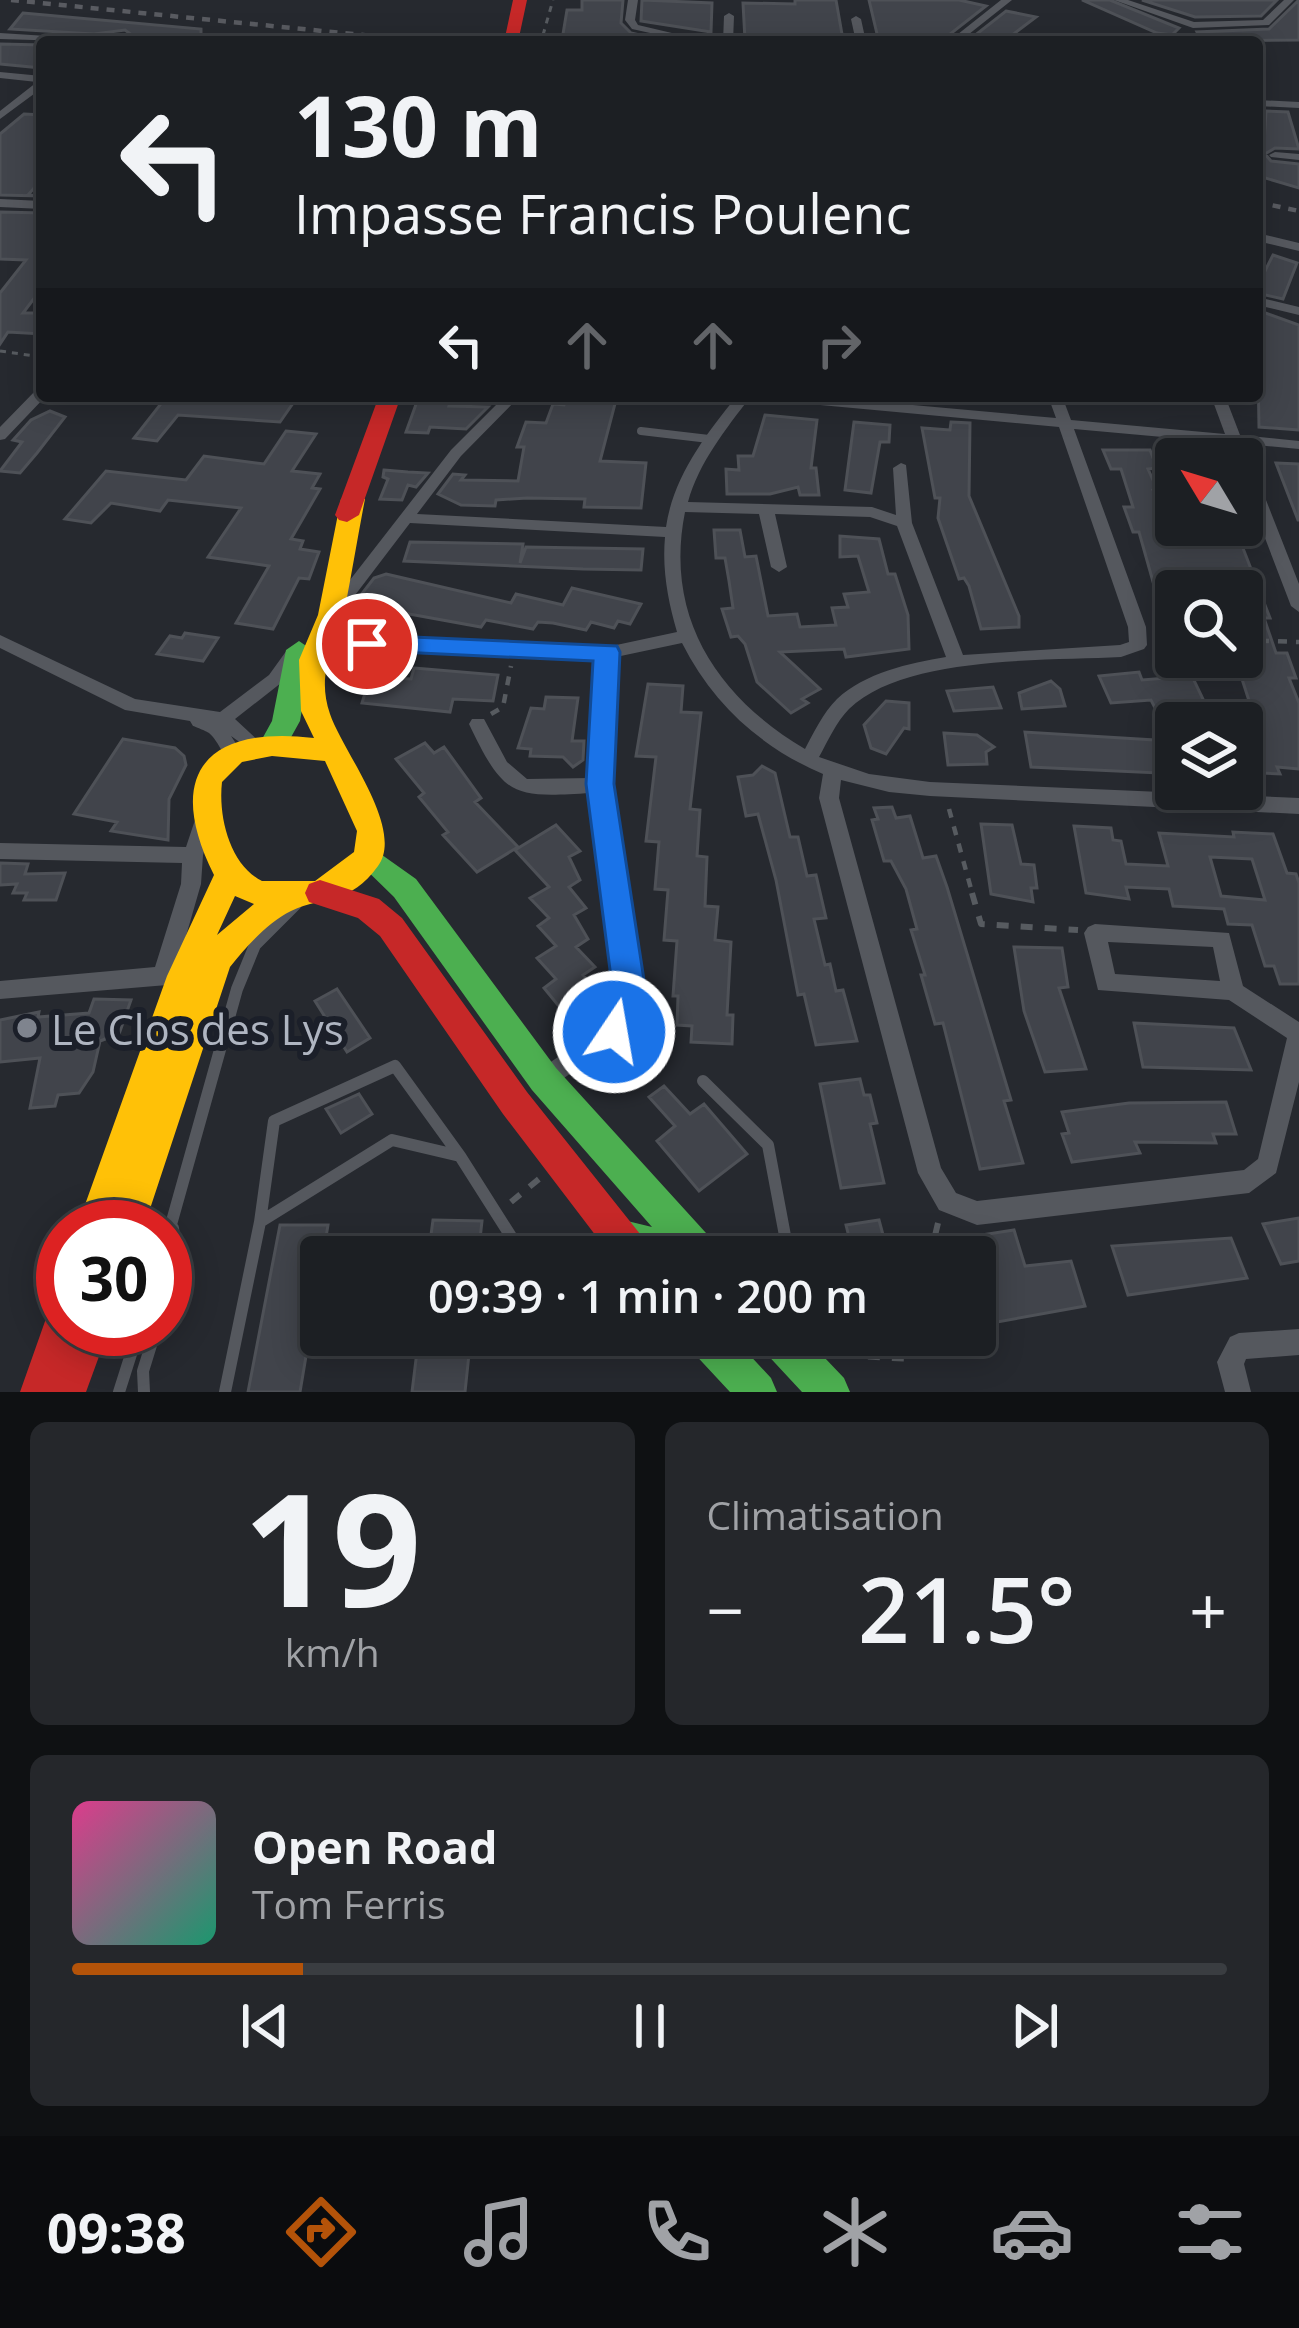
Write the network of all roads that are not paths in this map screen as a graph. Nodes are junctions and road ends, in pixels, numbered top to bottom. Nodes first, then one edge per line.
1 (520, 0) edge
2 (633, 0) edge
3 (1007, 0) edge
4 (1120, 0) edge
5 (1289, 0) edge
6 (729, 16) dead end
7 (856, 19) dead end
8 (0, 36) edge
9 (512, 36) edge
10 (677, 36) edge
11 (728, 36) edge
12 (860, 36) edge
13 (961, 36) edge
14 (36, 38) edge
15 (0, 75) edge
16 (36, 80) edge
17 (36, 86) edge
18 (1263, 103) edge
19 (1299, 105) edge
20 (0, 116) edge
21 (1275, 155) dead end
22 (1299, 158) edge
23 (0, 203) edge
24 (36, 206) edge
25 (1263, 238) edge
26 (1299, 247) edge
27 (1263, 302) edge
28 (1299, 311) edge
29 (36, 398) edge
30 (388, 402) edge
31 (507, 402) edge
32 (739, 402) edge
33 (830, 402) edge
34 (1057, 402) edge
35 (1220, 402) edge
36 (1063, 424) junction
37 (640, 431) dead end
38 (0, 436) edge
39 (1224, 438) edge
40 (1235, 438) edge
41 (710, 439) junction
42 (1263, 442) edge
43 (1299, 445) edge
44 (902, 468) dead end
45 (353, 500) junction
46 (676, 507) junction
47 (766, 510) junction
48 (1263, 512) edge
49 (406, 518) junction
50 (904, 523) junction
51 (671, 532) junction
52 (779, 567) dead end
53 (1299, 606) edge
54 (331, 615) junction
55 (684, 638) junction
56 (0, 641) edge
57 (367, 644) dead end
58 (306, 651) junction
59 (607, 652) junction
60 (958, 663) junction
61 (189, 717) junction
62 (223, 719) junction
63 (478, 724) road end
64 (255, 747) junction
65 (331, 752) junction
66 (809, 758) junction
67 (833, 770) junction
68 (600, 784) junction
69 (1299, 806) edge
70 (206, 811) junction
71 (0, 850) edge
72 (193, 855) junction
73 (368, 857) junction
74 (229, 875) junction
75 (304, 895) junction
76 (173, 976) junction
77 (0, 990) edge
78 (1233, 991) junction
79 (1298, 1032) edge
80 (544, 1079) junction
81 (703, 1081) dead end
82 (460, 1156) junction
83 (104, 1200) edge
84 (133, 1200) edge
85 (178, 1200) edge
86 (260, 1222) junction
87 (511, 1236) edge
88 (618, 1236) edge
89 (684, 1236) edge
90 (785, 1236) edge
91 (1299, 1342) edge
92 (52, 1356) edge
93 (79, 1356) edge
94 (130, 1356) edge
95 (148, 1356) edge
96 (724, 1356) edge
97 (796, 1356) edge
98 (40, 1392) edge
99 (66, 1392) edge
100 (119, 1392) edge
101 (144, 1392) edge
102 (226, 1392) edge
103 (757, 1392) edge
104 (830, 1392) edge
105 (1238, 1392) edge

1 - 9 main road
2 - 10 street
3 - 13 street
4 - 5 street
6 - 11 street
7 - 12 street
8 - 14 street
15 - 16 street
17 - 20 street
18 - 19 street
21 - 22 street
23 - 24 street
25 - 26 street
27 - 28 street
29 - 38 street
30 - 45 main road
31 - 49 street
32 - 41 street
33 - 36 street
34 - 36 street
35 - 40 street
36 - 39 street
36 - 60 street
37 - 41 lane
41 - 46 street
42 - 43 street
44 - 50 street
45 - 54 main road
45 - 58 main road
46 - 47 street
46 - 51 street
47 - 50 street
47 - 52 street
48 - 53 street
49 - 51 street
49 - 54 street
50 - 60 street
51 - 55 street
54 - 58 main road
55 - 59 street
55 - 66 street
56 - 61 street
57 - 59 street
58 - 62 street
58 - 64 main road
58 - 65 main road
59 - 68 street
60 - 66 street
61 - 62 street
61 - 64 street
62 - 64 street
63 - 68 street
64 - 65 main road
64 - 70 main road
65 - 73 main road
66 - 67 street
67 - 69 street
67 - 79 street
68 - 80 street
70 - 72 street
70 - 74 main road
71 - 72 street
72 - 76 street
73 - 75 main road
73 - 80 main road
74 - 75 main road
74 - 76 main road
75 - 84 main road
75 - 85 lane
75 - 88 main road
76 - 77 street
76 - 83 main road
78 - 78 street
78 - 79 street
80 - 89 main road
81 - 90 lane
82 - 86 lane
82 - 86 lane
82 - 87 lane
86 - 102 lane
91 - 105 street
92 - 98 main road
93 - 99 main road
94 - 100 lane
95 - 101 lane
96 - 103 main road
97 - 104 main road

